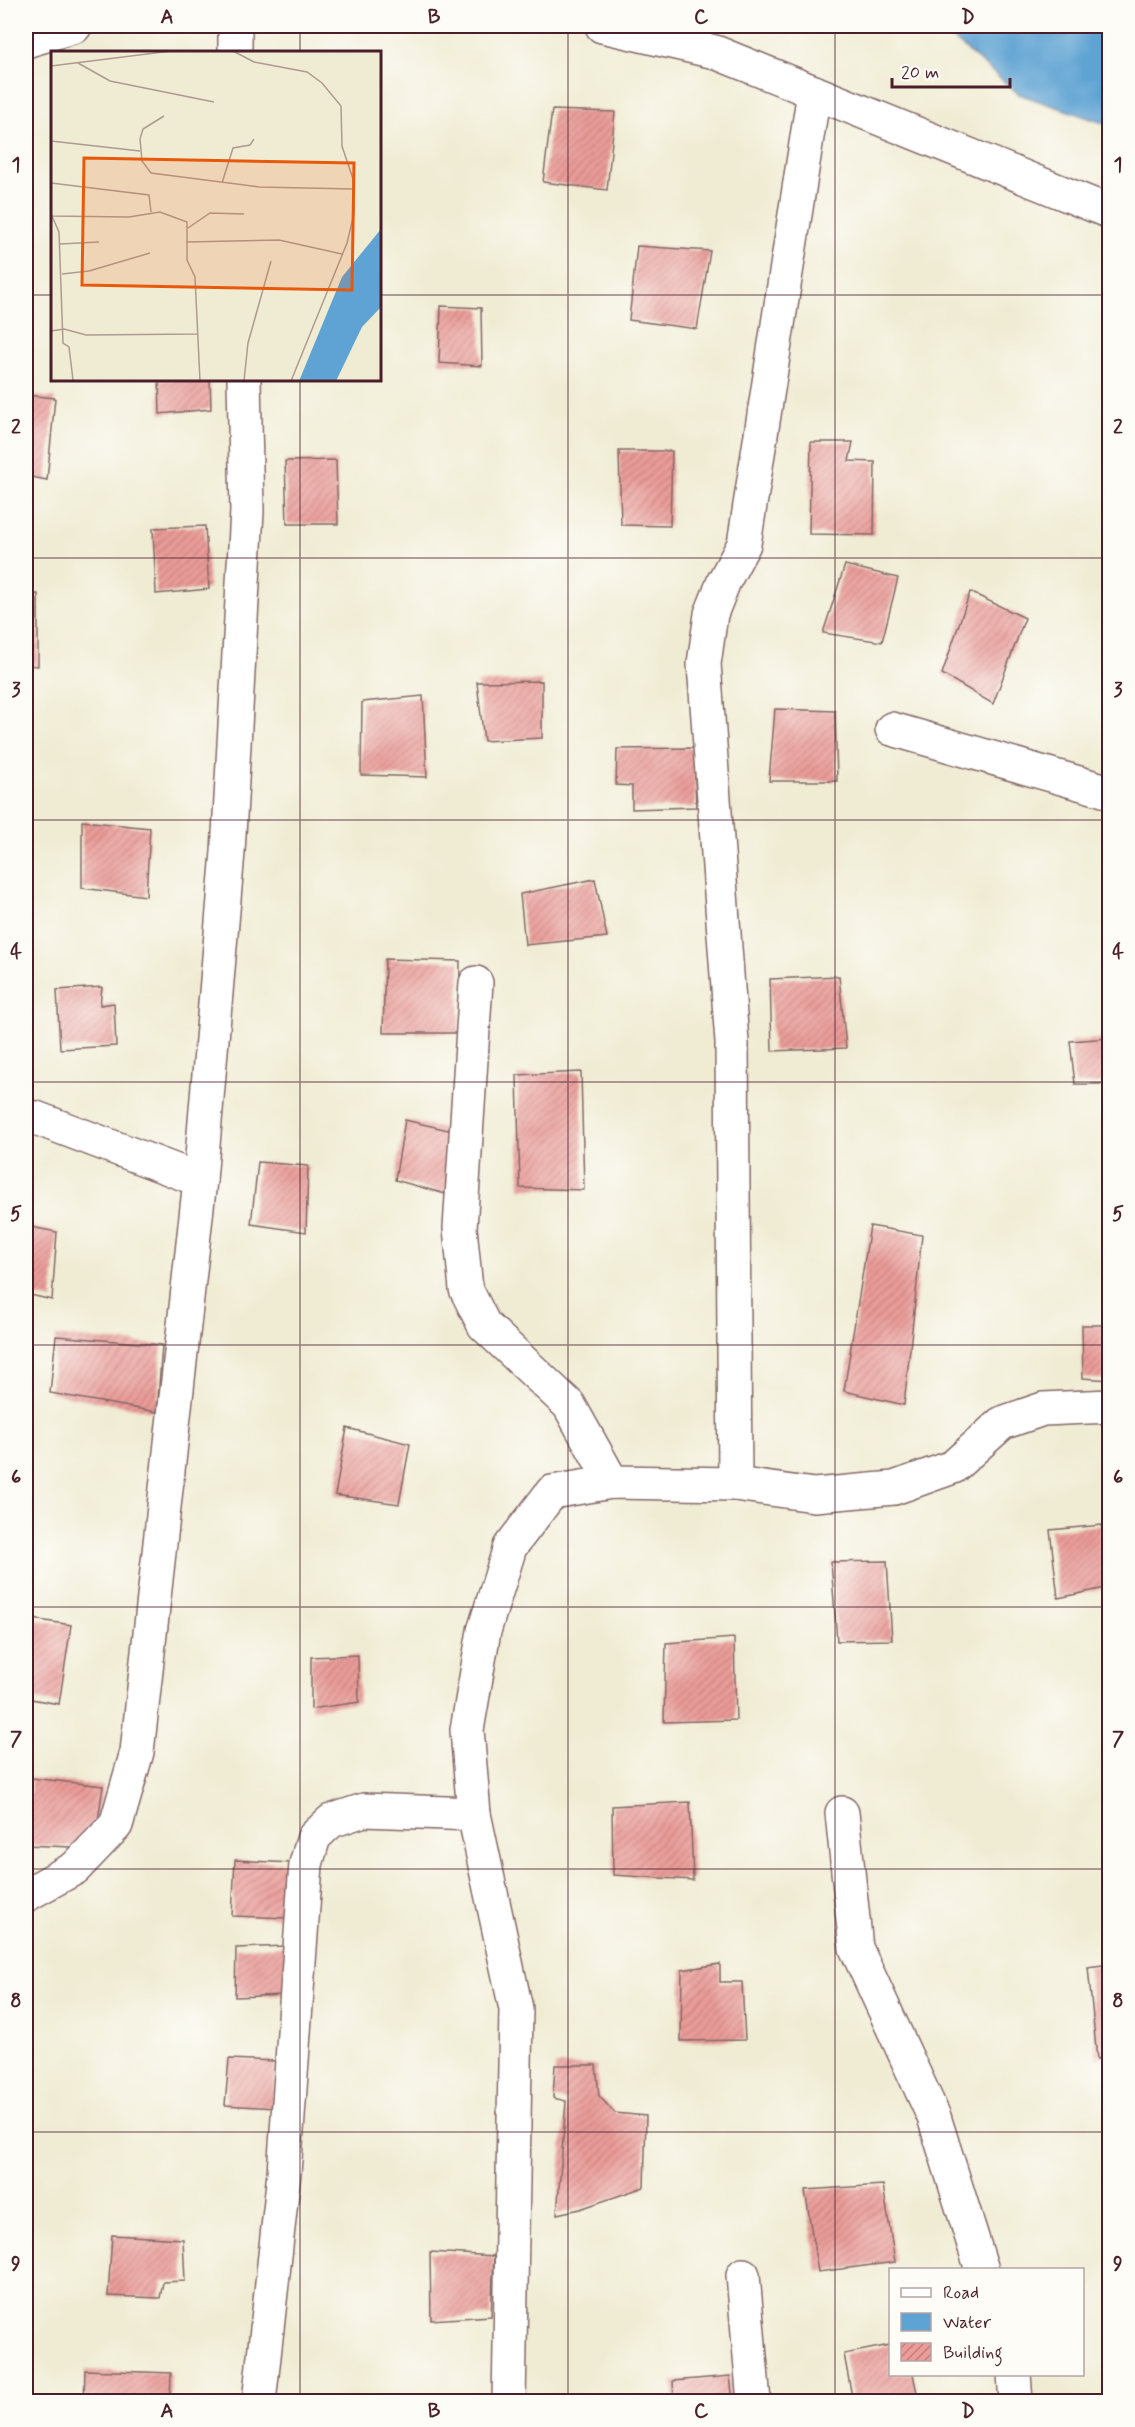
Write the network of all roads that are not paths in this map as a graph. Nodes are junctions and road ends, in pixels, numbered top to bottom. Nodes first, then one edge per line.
1 (75, 26) edge
2 (235, 26) edge
3 (602, 26) edge
4 (26, 41) edge
5 (236, 51) edge
6 (814, 92) junction
7 (1110, 212) edge
8 (244, 381) edge
9 (892, 729) dead end
10 (1110, 792) edge
11 (476, 984) dead end
12 (26, 1117) edge
13 (200, 1180) junction
14 (1110, 1406) edge
15 (612, 1482) junction
16 (735, 1484) junction
17 (842, 1813) dead end
18 (474, 1815) junction
19 (26, 1895) edge
20 (981, 2268) edge
21 (743, 2275) dead end
22 (1014, 2376) edge
23 (259, 2402) edge
24 (509, 2402) edge
25 (754, 2402) edge
26 (1017, 2402) edge

1 - 4 street
2 - 5 street
3 - 6 street
6 - 7 street
6 - 16 street
8 - 13 street
9 - 10 street
11 - 15 street
12 - 13 street
13 - 19 street
14 - 16 street
15 - 16 street
15 - 18 street
17 - 20 street
18 - 23 street
18 - 24 street
21 - 25 street
22 - 26 street

